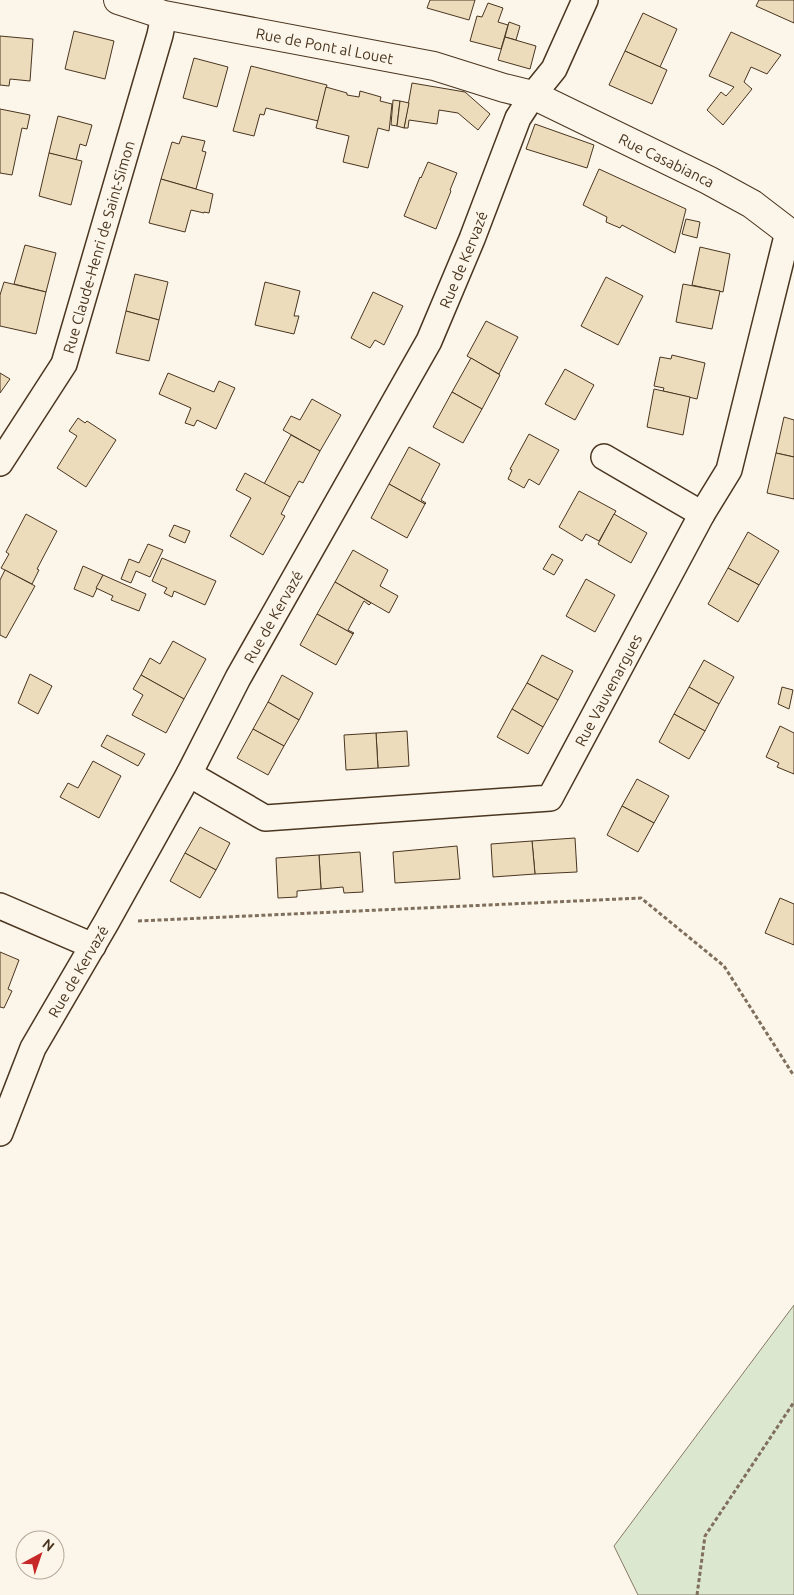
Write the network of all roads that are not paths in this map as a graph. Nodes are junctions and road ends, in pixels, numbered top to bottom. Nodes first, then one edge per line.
1 (118, 0) edge
2 (585, 0) edge
3 (164, 15) junction
4 (533, 95) junction
5 (791, 234) edge
6 (604, 457) dead end
7 (0, 463) edge
8 (702, 514) junction
9 (189, 774) junction
10 (0, 906) edge
11 (93, 946) junction
12 (0, 1133) edge

1 - 3 street, Rue de Pont al Louet
2 - 4 street, Rue de Kervazé
3 - 4 street, Rue de Pont al Louet
3 - 7 street, Rue Claude-Henri de Saint-Simon
4 - 5 street, Rue Casabianca
4 - 9 street, Rue de Kervazé
5 - 8 street, Rue Vauvenargues
6 - 8 street
8 - 9 street, Rue Vauvenargues
9 - 11 street, Rue de Kervazé
10 - 11 street
11 - 12 street, Rue de Kervazé

